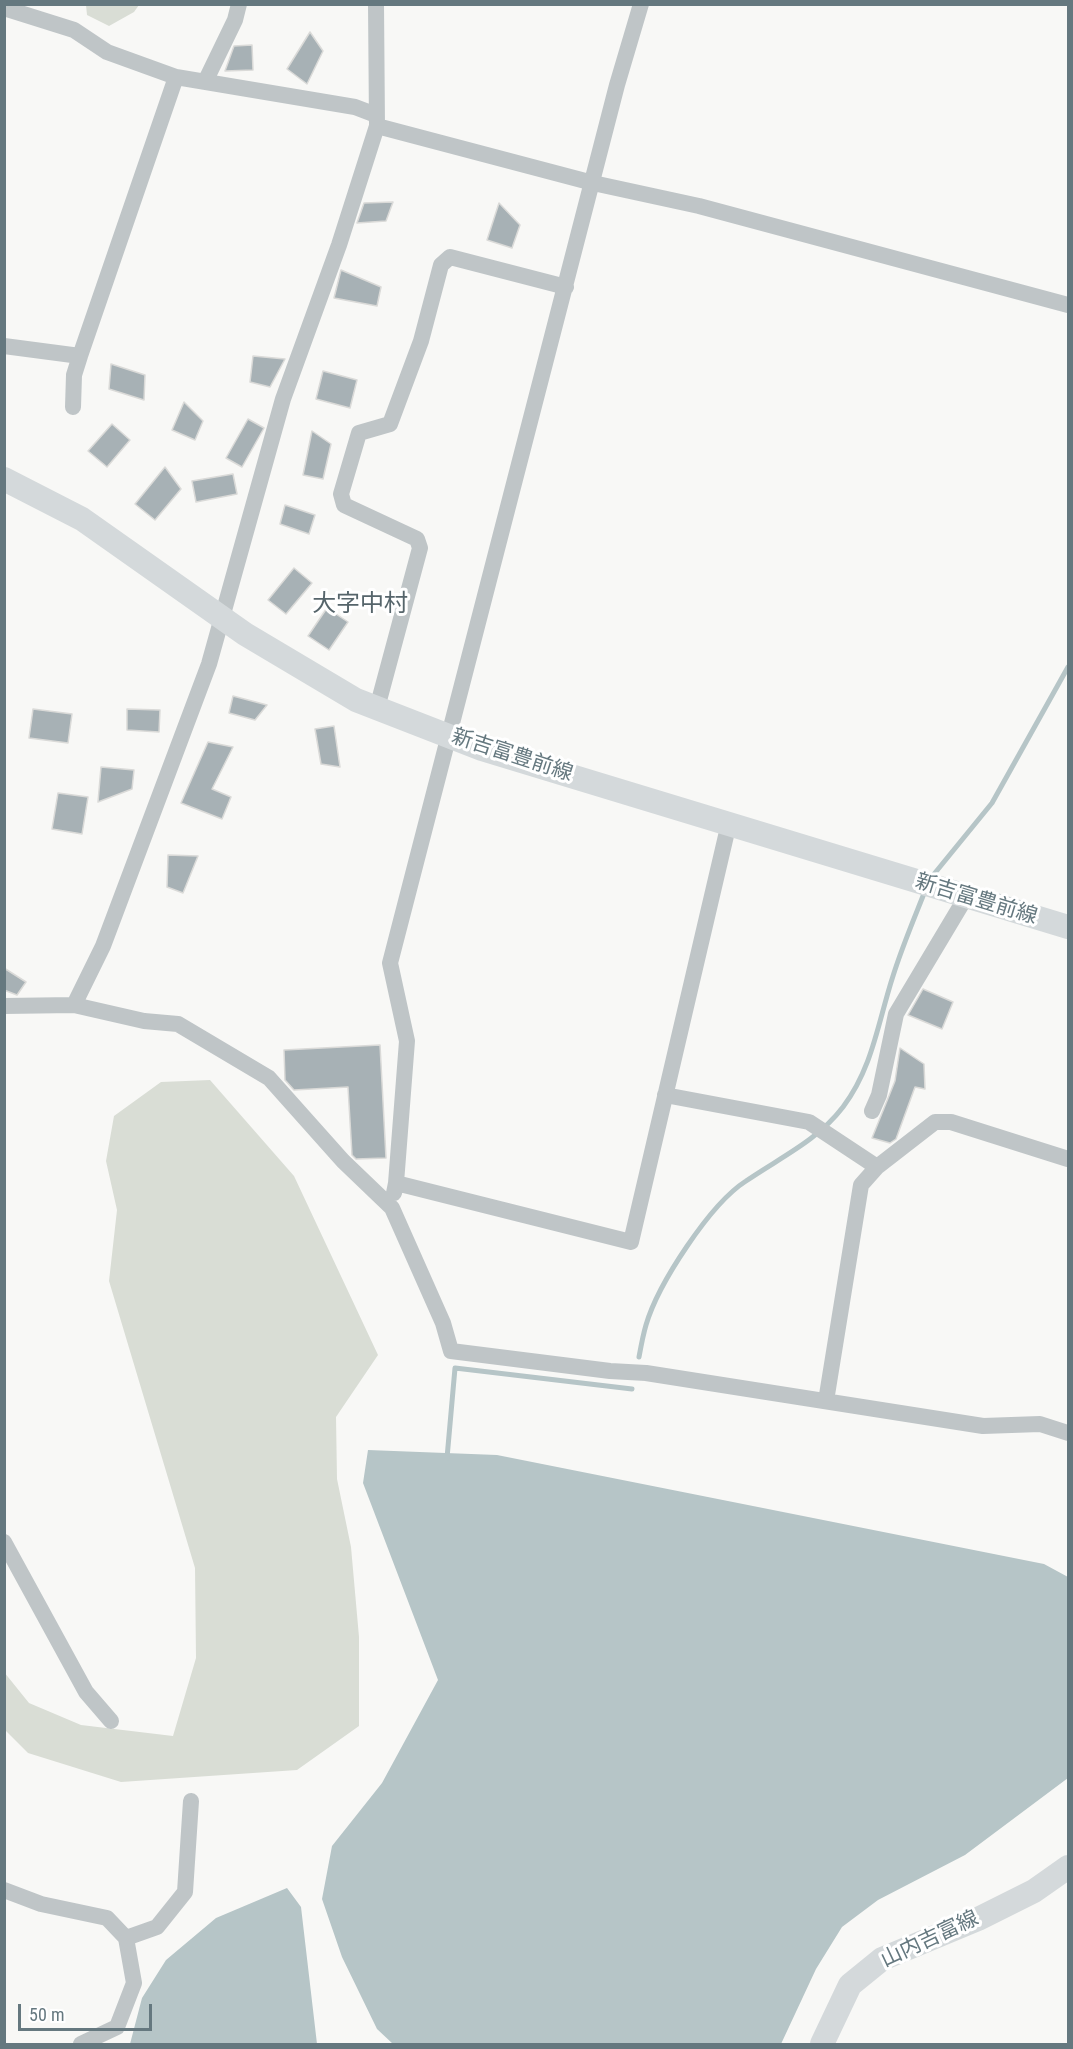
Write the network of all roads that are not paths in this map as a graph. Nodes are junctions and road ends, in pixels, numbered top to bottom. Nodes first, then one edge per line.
1 (238, 4) edge
2 (376, 4) edge
3 (641, 4) edge
4 (4, 8) edge
5 (176, 77) junction
6 (205, 82) junction
7 (376, 120) junction
8 (592, 183) junction
9 (566, 286) junction
10 (1068, 305) edge
11 (4, 346) edge
12 (80, 356) junction
13 (73, 406) dead end
14 (4, 479) edge
15 (221, 615) junction
16 (376, 708) junction
17 (449, 735) junction
18 (729, 823) junction
19 (966, 897) junction
20 (1068, 927) edge
21 (74, 1005) junction
22 (4, 1006) edge
23 (665, 1095) junction
24 (873, 1111) dead end
25 (1068, 1159) edge
26 (877, 1167) junction
27 (396, 1183) junction
28 (392, 1208) junction
29 (826, 1401) junction
30 (1068, 1433) edge
31 (4, 1542) edge
32 (111, 1721) dead end
33 (191, 1801) dead end
34 (1068, 1867) edge
35 (4, 1890) edge
36 (126, 1938) junction
37 (81, 2044) edge
38 (822, 2044) edge

1 - 6 street
2 - 7 street
3 - 8 street
4 - 5 street
5 - 6 street
5 - 12 street
6 - 7 street
7 - 8 street
7 - 15 street
8 - 9 street
8 - 10 street
9 - 16 street
9 - 17 street
11 - 12 street
12 - 13 street
14 - 15 main road, 新吉富豊前線
15 - 16 main road, 新吉富豊前線
15 - 21 street
16 - 17 main road, 新吉富豊前線
17 - 18 main road, 新吉富豊前線
17 - 27 street
18 - 19 main road, 新吉富豊前線
18 - 23 street
19 - 20 main road, 新吉富豊前線
19 - 24 street
21 - 22 street
21 - 28 street
23 - 26 street
23 - 27 street
25 - 26 street
26 - 29 street
27 - 28 street
28 - 29 street
29 - 30 street
31 - 32 street
33 - 36 street
34 - 38 main road, 山内吉富線
35 - 36 street
36 - 37 street

